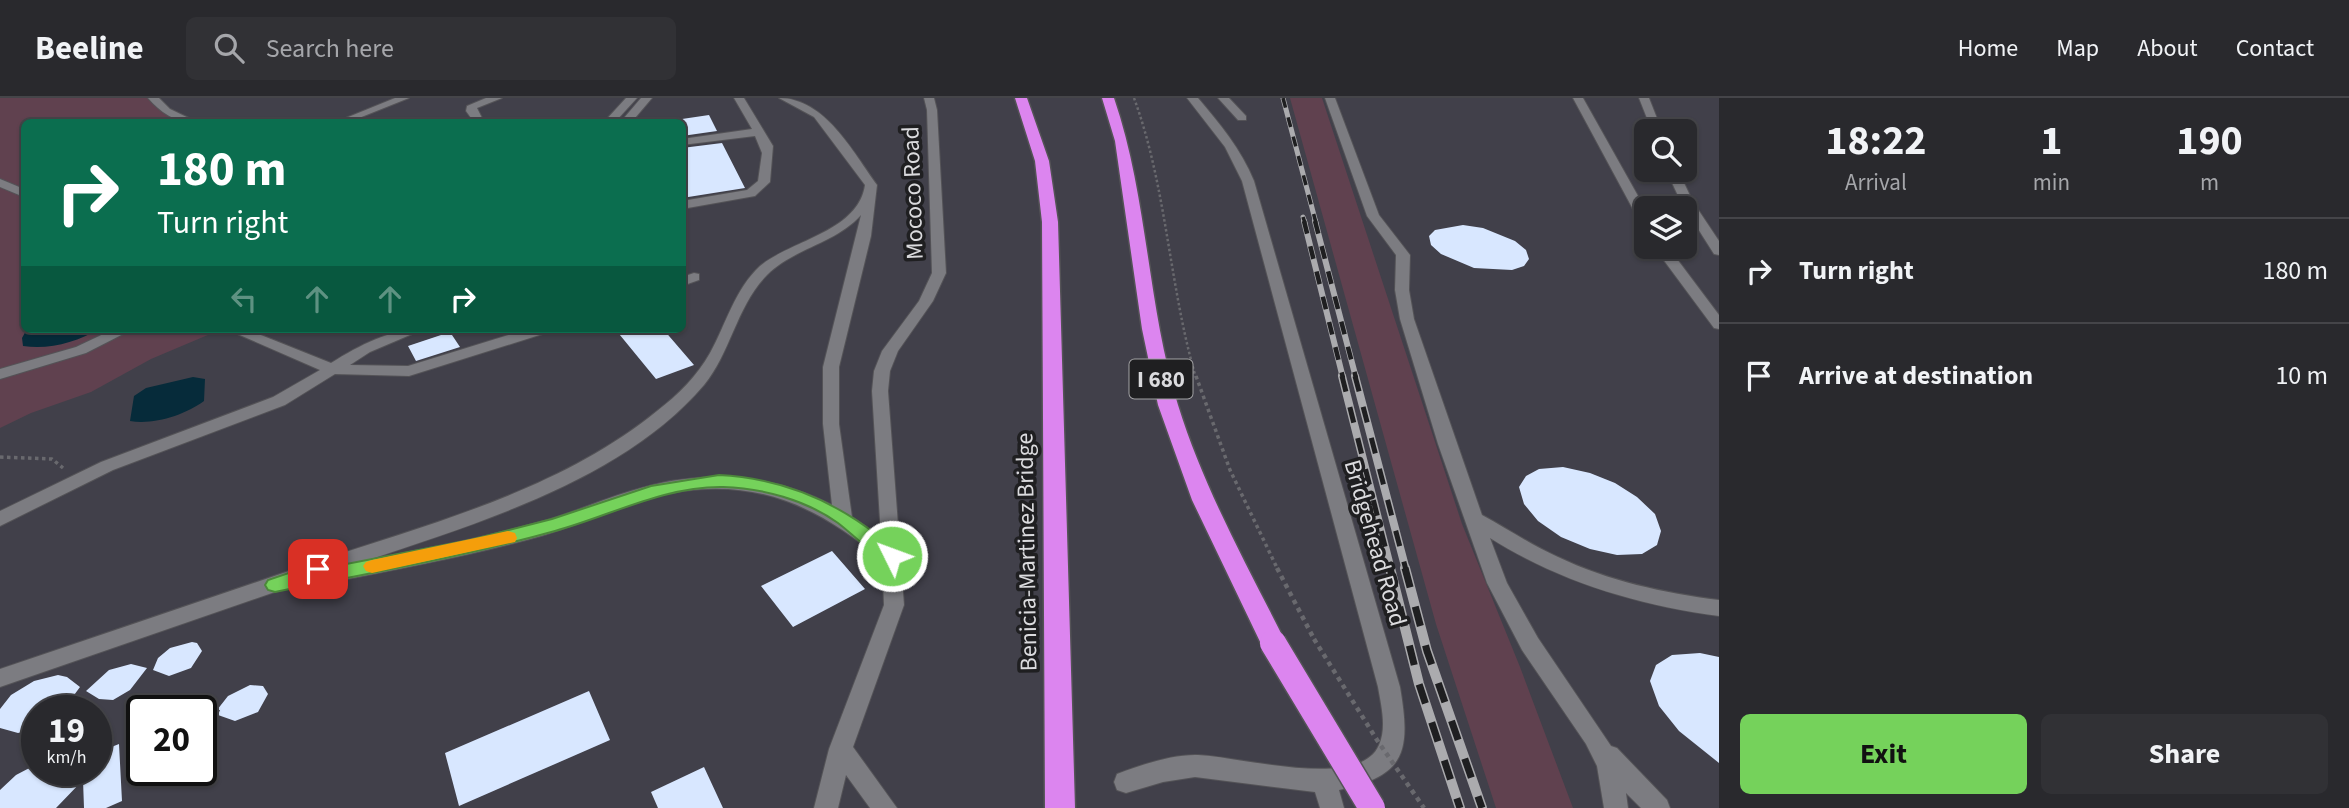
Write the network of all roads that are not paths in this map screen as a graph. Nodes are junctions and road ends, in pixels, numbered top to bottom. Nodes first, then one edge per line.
1 (153, 98) edge
2 (404, 98) edge
3 (497, 98) edge
4 (632, 98) edge
5 (647, 98) edge
6 (784, 98) edge
7 (929, 98) edge
8 (1021, 98) edge
9 (1108, 98) edge
10 (1192, 98) edge
11 (1223, 98) edge
12 (1330, 98) edge
13 (1578, 98) edge
14 (1644, 98) edge
15 (740, 100) edge
16 (1242, 118) dead end
17 (185, 119) edge
18 (349, 119) edge
19 (477, 119) edge
20 (612, 119) edge
21 (631, 119) edge
22 (1652, 119) edge
23 (758, 132) junction
24 (686, 141) edge
25 (1678, 182) edge
26 (0, 183) edge
27 (21, 192) edge
28 (870, 196) junction
29 (1634, 200) edge
30 (686, 204) edge
31 (1719, 251) edge
32 (1670, 259) edge
33 (1719, 325) edge
34 (119, 333) edge
35 (243, 333) edge
36 (407, 333) edge
37 (531, 333) edge
38 (332, 369) junction
39 (0, 374) edge
40 (843, 517) junction
41 (0, 519) edge
42 (1475, 520) junction
43 (892, 556) junction
44 (275, 585) junction
45 (1719, 608) edge
46 (0, 678) edge
47 (1594, 737) junction
48 (841, 749) junction
49 (1126, 782) dead end
50 (1324, 782) junction
51 (826, 808) edge
52 (885, 808) edge
53 (1060, 808) edge
54 (1332, 808) edge
55 (1372, 808) edge
56 (1616, 808) edge
57 (1658, 808) edge

1 - 17 street
2 - 18 street
3 - 19 street
4 - 20 street
5 - 21 street
6 - 28 street
7 - 43 street, Mococo Road
8 - 53 highway, Benicia-Martinez Bridge
9 - 55 highway, I 680, bridge
10 - 50 street, Bridgehead Road
11 - 16 street
12 - 42 street
13 - 29 street
14 - 22 street
15 - 23 street
23 - 24 street
23 - 30 street
25 - 31 street
26 - 27 street
28 - 40 street
28 - 44 street
32 - 33 street
34 - 39 street
35 - 38 street
36 - 38 street
37 - 38 street
38 - 41 street
40 - 43 street
40 - 44 street
42 - 45 street
42 - 47 street
43 - 48 street, Mococo Road
44 - 46 street
47 - 56 street
47 - 57 street
48 - 51 street
48 - 52 street
49 - 50 street, Bridgehead Road
50 - 54 street

